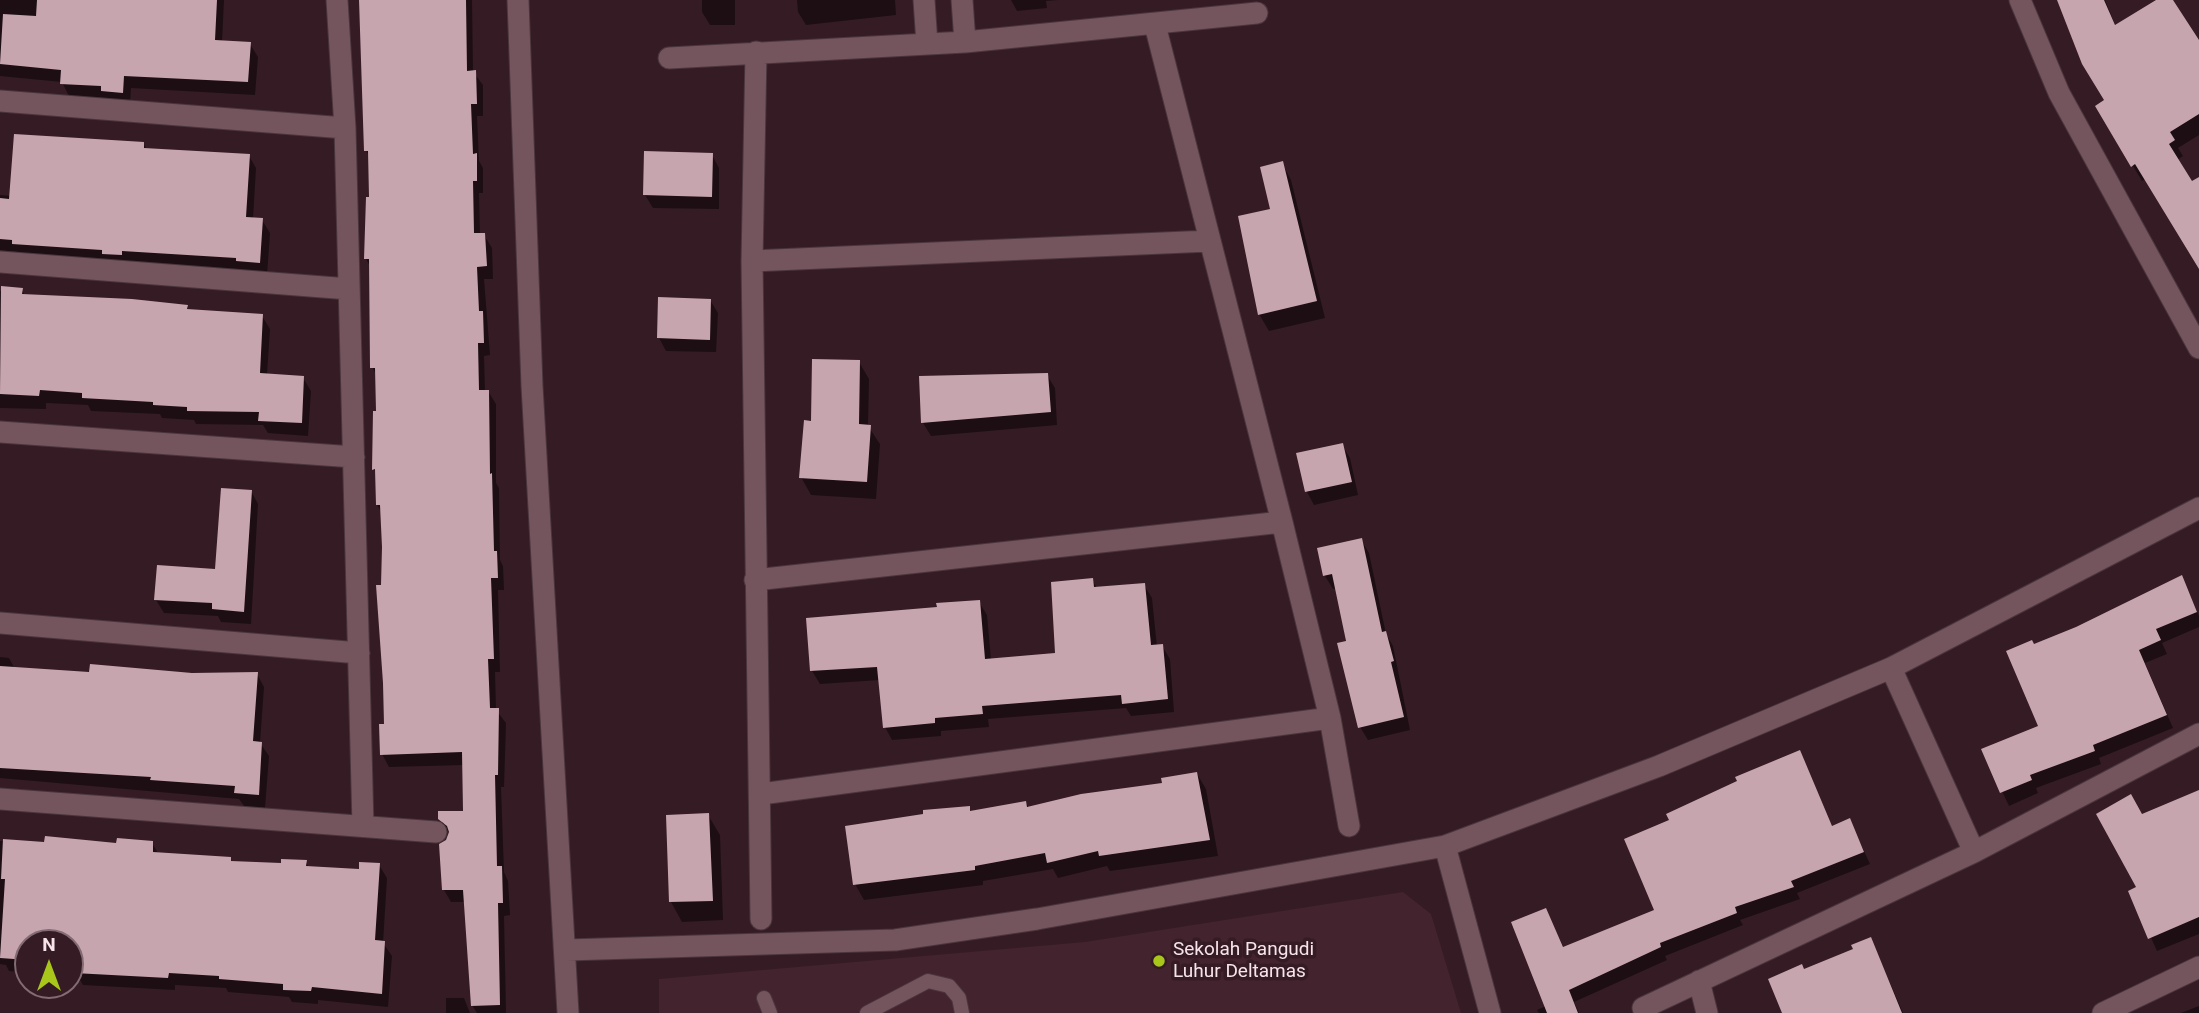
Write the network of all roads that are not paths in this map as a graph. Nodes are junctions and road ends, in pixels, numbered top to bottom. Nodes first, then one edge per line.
1 (337, 0) edge
2 (517, 0) edge
3 (924, 0) edge
4 (962, 0) edge
5 (2020, 0) edge
6 (1257, 13) dead end
7 (1155, 25) junction
8 (965, 42) junction
9 (927, 44) junction
10 (756, 52) junction
11 (669, 58) dead end
12 (0, 100) edge
13 (345, 128) junction
14 (1209, 241) junction
15 (752, 261) junction
16 (0, 262) edge
17 (349, 289) junction
18 (2199, 348) edge
19 (0, 432) edge
20 (354, 457) junction
21 (2199, 508) edge
22 (1282, 522) junction
23 (755, 580) junction
24 (0, 623) edge
25 (359, 653) junction
26 (1891, 668) junction
27 (1329, 718) junction
28 (2199, 734) edge
29 (761, 794) junction
30 (0, 799) edge
31 (363, 826) junction
32 (1349, 826) dead end
33 (436, 832) dead end
34 (1445, 846) junction
35 (1974, 852) junction
36 (761, 919) dead end
37 (567, 950) junction
38 (2199, 967) edge
39 (1699, 981) junction
40 (764, 998) dead end
41 (1643, 1008) dead end
42 (568, 1013) edge
43 (770, 1013) edge
44 (867, 1013) edge
45 (962, 1013) edge
46 (1490, 1013) edge
47 (1707, 1013) edge
48 (2103, 1013) edge

1 - 13 street
2 - 37 street
3 - 9 street
4 - 8 street
5 - 18 street
6 - 7 street
7 - 8 street
7 - 14 street
8 - 9 street
9 - 10 street
10 - 11 street
10 - 15 street
12 - 13 street
13 - 17 street
14 - 15 street
14 - 22 street
15 - 23 street
16 - 17 street
17 - 20 street
19 - 20 street
20 - 25 street
21 - 26 street
22 - 23 street
22 - 27 street
23 - 29 street
24 - 25 street
25 - 31 street
26 - 34 street
26 - 35 street
27 - 29 street
27 - 32 street
28 - 35 street
29 - 36 street
30 - 31 street
31 - 33 street
34 - 37 street
34 - 46 street
35 - 39 street
37 - 42 street
38 - 48 street
39 - 41 street
39 - 47 street
40 - 43 lane
44 - 45 lane

